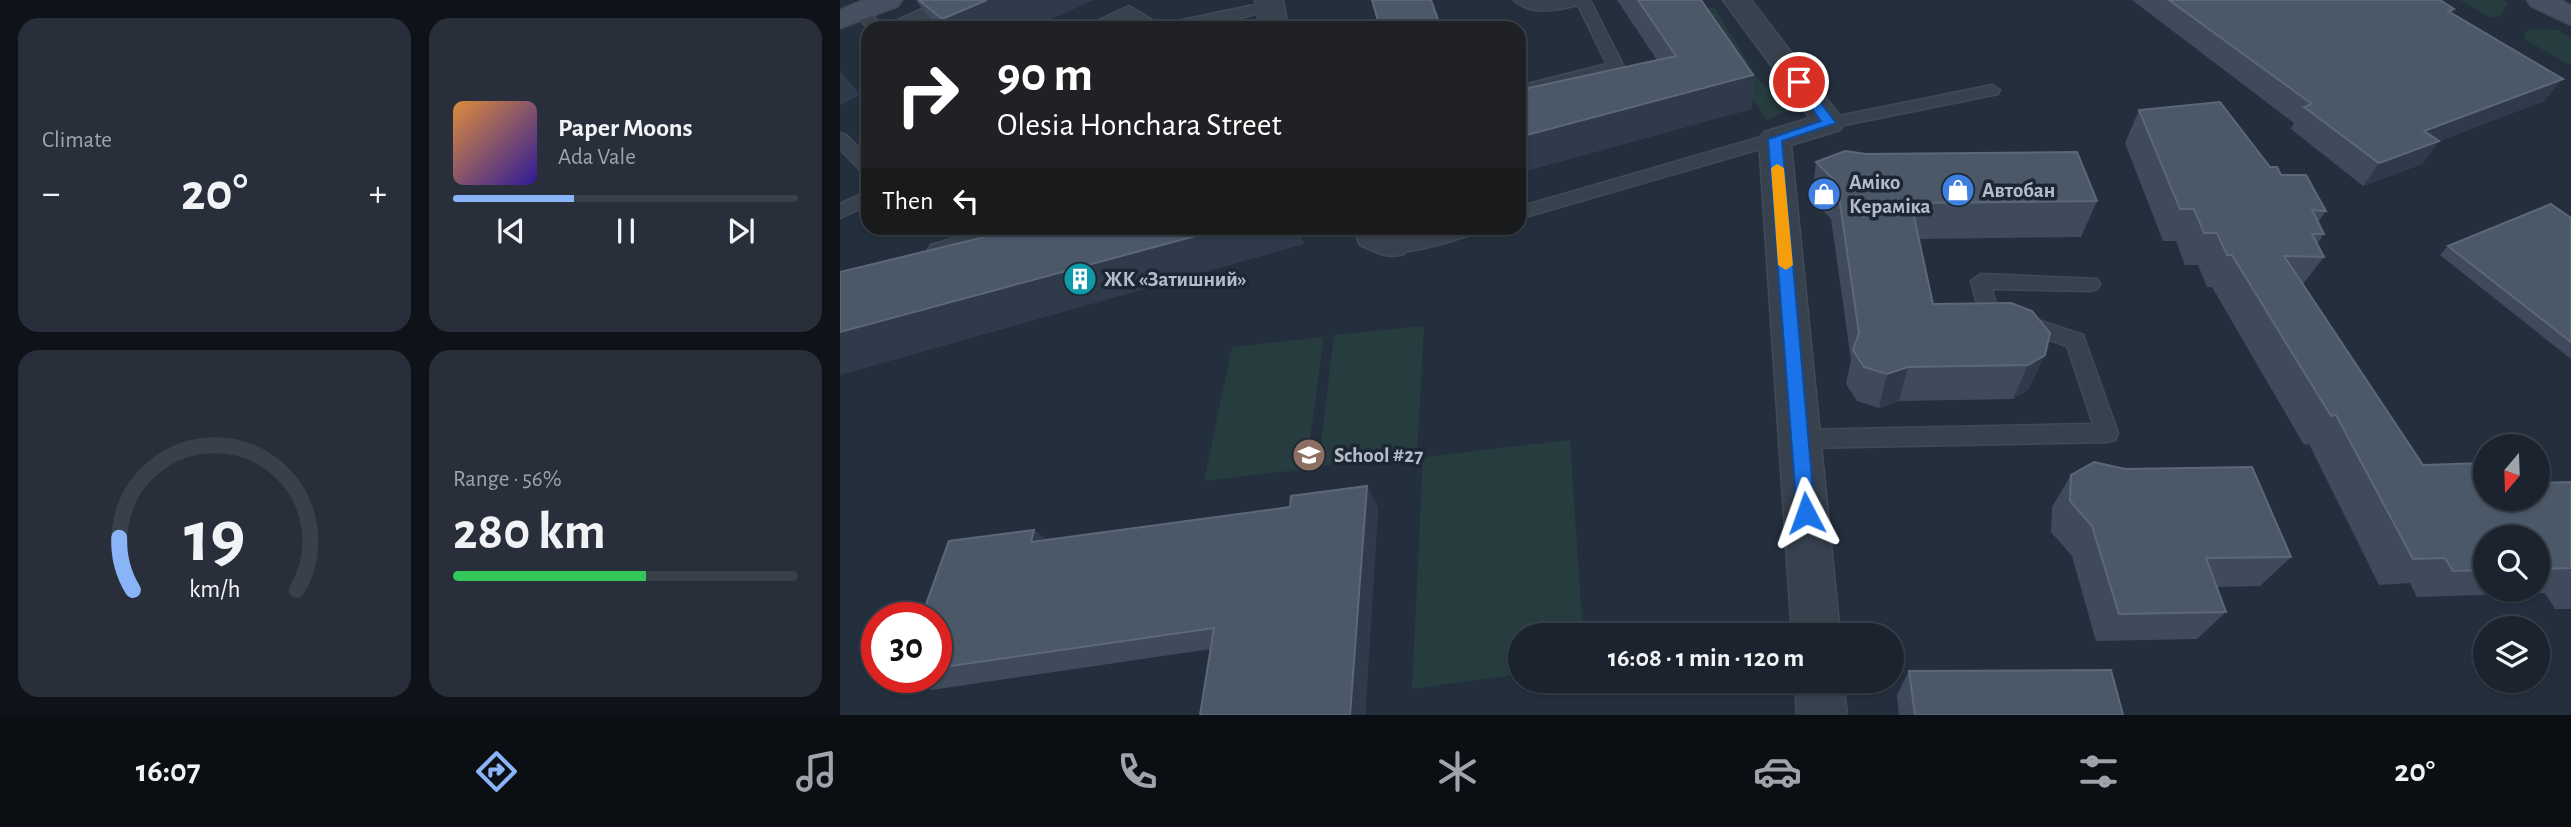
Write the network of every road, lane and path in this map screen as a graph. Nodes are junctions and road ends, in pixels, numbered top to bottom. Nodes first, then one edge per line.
1 (888, 0) edge
2 (956, 0) edge
3 (1521, 0) edge
4 (1583, 0) edge
5 (1737, 0) edge
6 (2540, 0) edge
7 (1271, 11) edge
8 (2571, 16) edge
9 (859, 20) edge
10 (906, 21) edge
11 (1106, 21) edge
12 (1144, 21) edge
13 (1210, 21) edge
14 (1526, 89) edge
15 (1992, 90) dead end
16 (1829, 123) junction
17 (840, 139) edge
18 (1775, 139) junction
19 (861, 161) edge
20 (861, 201) edge
21 (1526, 211) edge
22 (840, 212) edge
23 (986, 235) edge
24 (1446, 235) edge
25 (1381, 236) edge
26 (918, 256) edge
27 (2090, 284) dead end
28 (1800, 439) junction
29 (1815, 623) edge
30 (1820, 693) edge
31 (1822, 715) edge

1 - 9 main road
2 - 10 lane
3 - 4 lane
4 - 14 lane
5 - 16 street
6 - 8 main road
7 - 13 lane
11 - 12 lane
15 - 16 lane
16 - 18 street
17 - 19 lane
18 - 21 lane
18 - 28 street
20 - 22 lane
23 - 26 lane
24 - 25 lane
27 - 28 lane
28 - 29 street
30 - 31 street

